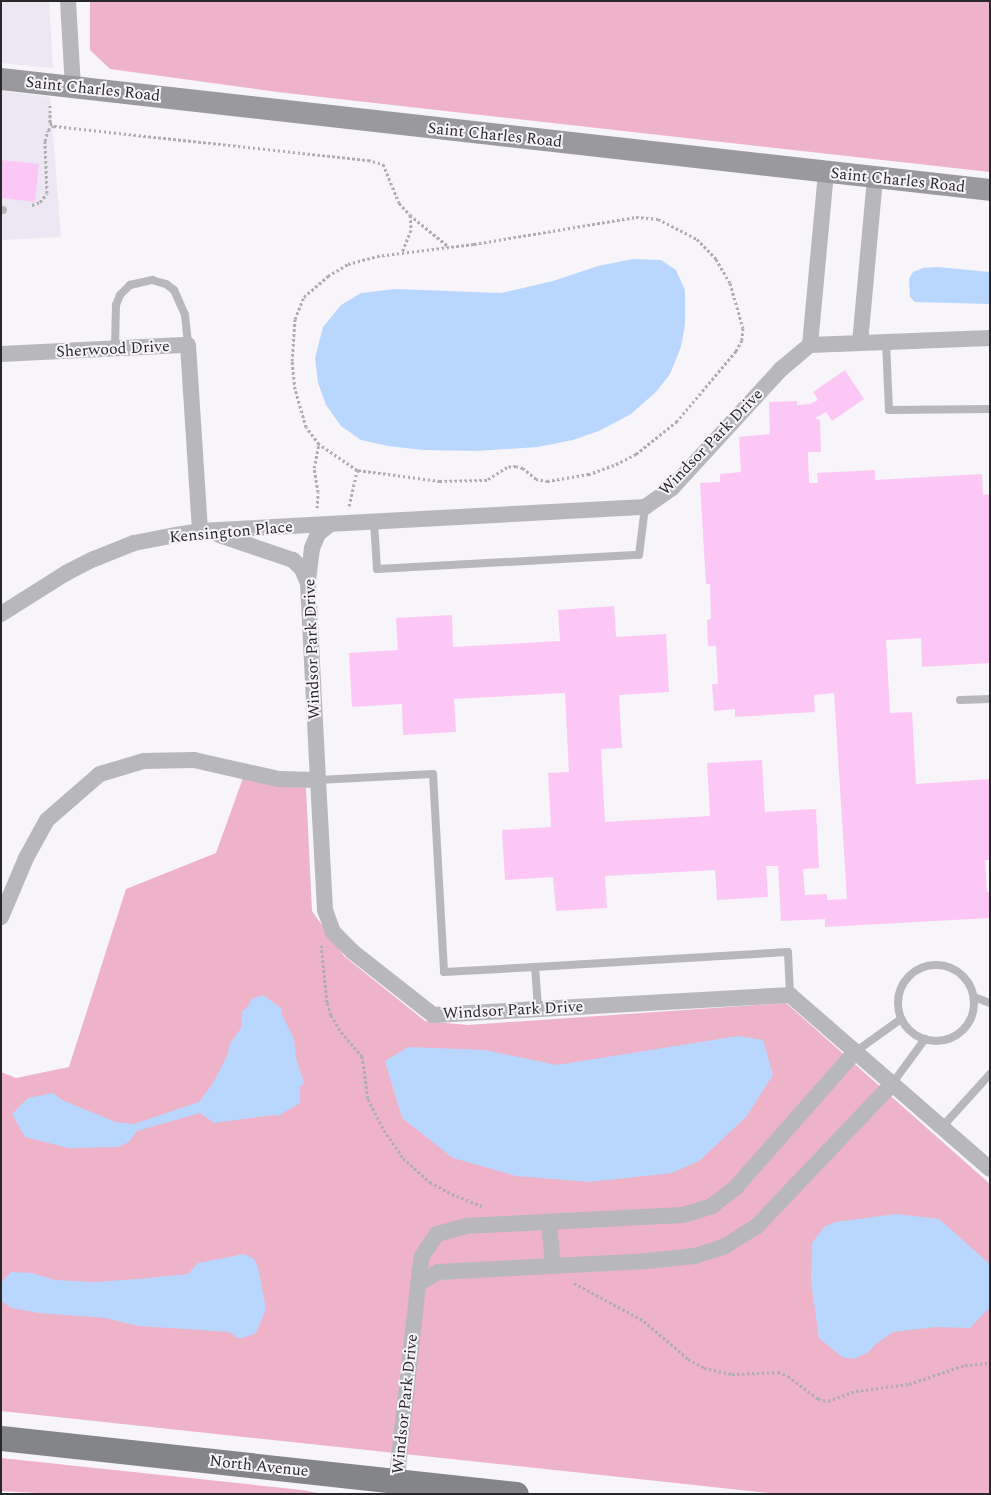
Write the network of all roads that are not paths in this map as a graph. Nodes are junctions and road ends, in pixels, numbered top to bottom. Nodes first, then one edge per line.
1 (68, 1) edge
2 (1, 79) edge
3 (73, 87) junction
4 (826, 172) junction
5 (875, 177) junction
6 (990, 190) edge
7 (990, 338) edge
8 (886, 342) junction
9 (860, 343) junction
10 (188, 345) junction
11 (810, 345) junction
12 (115, 348) junction
13 (1, 354) edge
14 (990, 410) edge
15 (644, 507) junction
16 (374, 522) junction
17 (329, 525) junction
18 (200, 531) junction
19 (308, 583) junction
20 (1, 614) edge
21 (990, 699) edge
22 (960, 700) dead end
23 (318, 780) junction
24 (3, 907) edge
25 (535, 966) junction
26 (790, 995) junction
27 (974, 997) junction
28 (990, 1003) edge
29 (538, 1008) junction
30 (901, 1019) junction
31 (925, 1039) junction
32 (855, 1052) junction
33 (990, 1074) edge
34 (892, 1084) junction
35 (942, 1127) junction
36 (990, 1169) edge
37 (549, 1222) junction
38 (553, 1266) junction
39 (418, 1284) junction
40 (1, 1438) edge
41 (396, 1487) edge
42 (516, 1494) edge

1 - 3 street
2 - 3 street, Saint Charles Road
3 - 4 street, Saint Charles Road
4 - 5 street, Saint Charles Road
4 - 11 street
5 - 6 street, Saint Charles Road
5 - 9 street
7 - 8 street
8 - 9 street
8 - 14 lane
9 - 11 street
10 - 12 street, Sherwood Drive
10 - 12 lane
10 - 18 street, Sherwood Drive
11 - 15 street, Windsor Park Drive
12 - 13 street, Sherwood Drive
15 - 16 street, Windsor Park Drive
15 - 16 lane
16 - 17 street, Windsor Park Drive
17 - 18 street, Kensington Place
17 - 19 street, Windsor Park Drive
18 - 19 street
18 - 20 street, Kensington Place
19 - 23 street, Windsor Park Drive
21 - 22 lane
23 - 24 street
23 - 25 lane
23 - 29 street, Windsor Park Drive
25 - 26 lane
25 - 29 lane
26 - 29 street, Windsor Park Drive
26 - 32 street
27 - 28 lane
27 - 30 lane
27 - 31 lane
30 - 31 lane
30 - 32 lane
31 - 34 lane
32 - 34 street
32 - 37 street, Windsor Park Drive
33 - 35 lane
34 - 35 street
34 - 38 street
35 - 36 street
37 - 38 street
37 - 39 street, Windsor Park Drive
38 - 39 street
39 - 41 street, Windsor Park Drive
40 - 41 main road, North Avenue
41 - 42 main road, North Avenue

